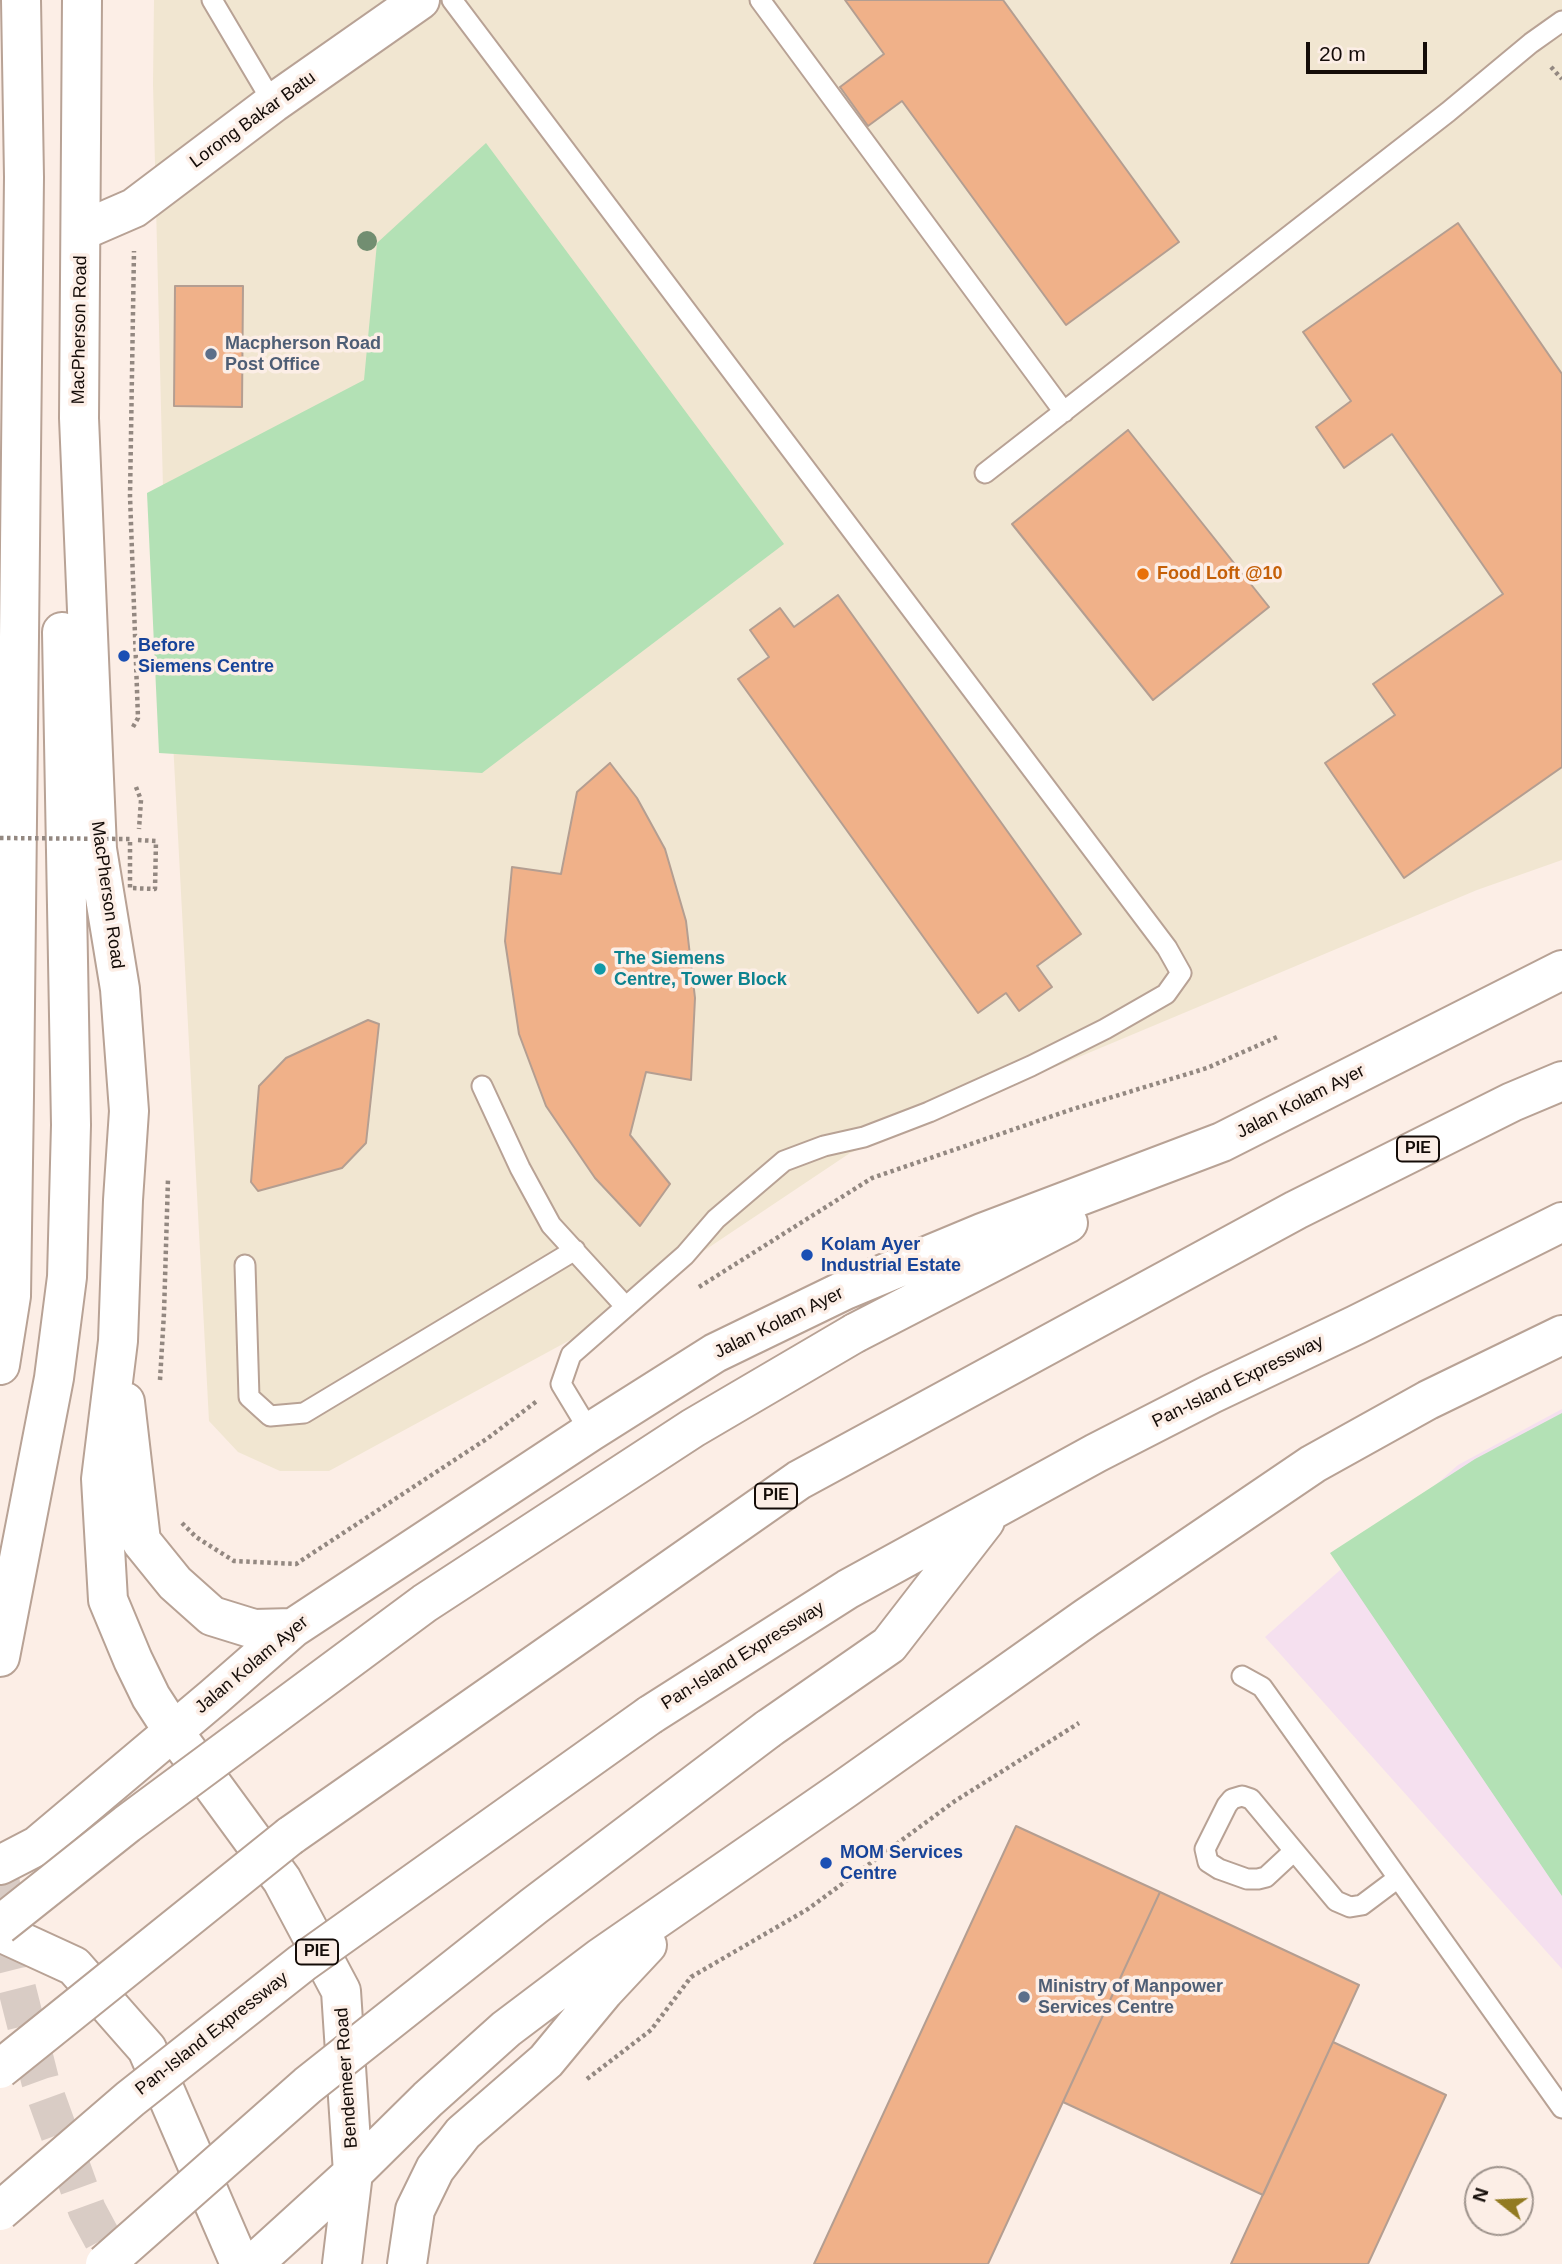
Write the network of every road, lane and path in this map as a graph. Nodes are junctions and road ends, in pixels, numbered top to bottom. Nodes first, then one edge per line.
1 (21, 0) edge
2 (82, 0) edge
3 (212, 0) edge
4 (420, 0) edge
5 (452, 0) edge
6 (760, 0) edge
7 (1562, 21) edge
8 (273, 103) junction
9 (134, 208) junction
10 (81, 231) junction
11 (1064, 412) junction
12 (79, 418) junction
13 (985, 473) dead end
14 (10, 672) edge
15 (131, 730) dead end
16 (134, 779) dead end
17 (0, 838) edge
18 (138, 840) junction
19 (140, 852) dead end
20 (143, 878) dead end
21 (144, 890) dead end
22 (1562, 971) edge
23 (1277, 1037) dead end
24 (1562, 1081) edge
25 (482, 1086) dead end
26 (7, 1096) edge
27 (1222, 1142) junction
28 (168, 1168) dead end
29 (1562, 1223) edge
30 (575, 1250) junction
31 (245, 1265) dead end
32 (690, 1293) dead end
33 (626, 1307) junction
34 (1562, 1335) edge
35 (118, 1341) junction
36 (0, 1364) edge
37 (561, 1384) junction
38 (159, 1393) dead end
39 (590, 1432) junction
40 (995, 1508) junction
41 (179, 1520) dead end
42 (293, 1628) junction
43 (0, 1657) edge
44 (1242, 1676) dead end
45 (1079, 1723) dead end
46 (173, 1731) junction
47 (1294, 1852) junction
48 (0, 1865) edge
49 (1398, 1878) junction
50 (698, 1890) junction
51 (0, 1925) edge
52 (0, 1932) edge
53 (0, 2069) edge
54 (585, 2080) dead end
55 (1562, 2108) edge
56 (353, 2173) junction
57 (0, 2211) edge
58 (105, 2264) edge
59 (240, 2264) edge
60 (253, 2264) edge
61 (342, 2264) edge
62 (407, 2264) edge

1 - 14 main road
2 - 10 main road, MacPherson Road
3 - 8 lane
4 - 8 main road, Lorong Bakar Batu
5 - 33 lane
6 - 11 lane
7 - 11 lane
8 - 9 main road, Lorong Bakar Batu
9 - 10 main road, Lorong Bakar Batu
9 - 15 path
10 - 12 main road, MacPherson Road
11 - 13 lane
12 - 35 main road, MacPherson Road
12 - 43 main road
14 - 26 main road
16 - 18 path
17 - 18 path, bridge
18 - 19 path
20 - 21 path
22 - 27 main road, Jalan Kolam Ayer
23 - 32 path
24 - 53 main road, PIE, bridge
25 - 30 lane
26 - 36 main road
27 - 39 main road, Jalan Kolam Ayer
27 - 51 main road, bridge
28 - 38 path
29 - 40 main road, Pan-Island Expressway / PIE
30 - 31 lane
30 - 33 lane
33 - 37 lane
34 - 50 main road
35 - 42 main road
35 - 46 main road, MacPherson Road
37 - 39 lane
37 - 41 path
39 - 42 main road, Jalan Kolam Ayer
40 - 57 main road, Pan-Island Expressway / PIE, bridge
40 - 58 main road, bridge
42 - 46 main road, Jalan Kolam Ayer
44 - 49 lane
45 - 54 path
46 - 48 main road, Jalan Kolam Ayer
46 - 56 main road, Bendemeer Road
47 - 47 lane
47 - 49 lane
49 - 55 lane
50 - 56 main road
50 - 62 main road
52 - 59 main road
56 - 60 main road
56 - 61 main road, Bendemeer Road

